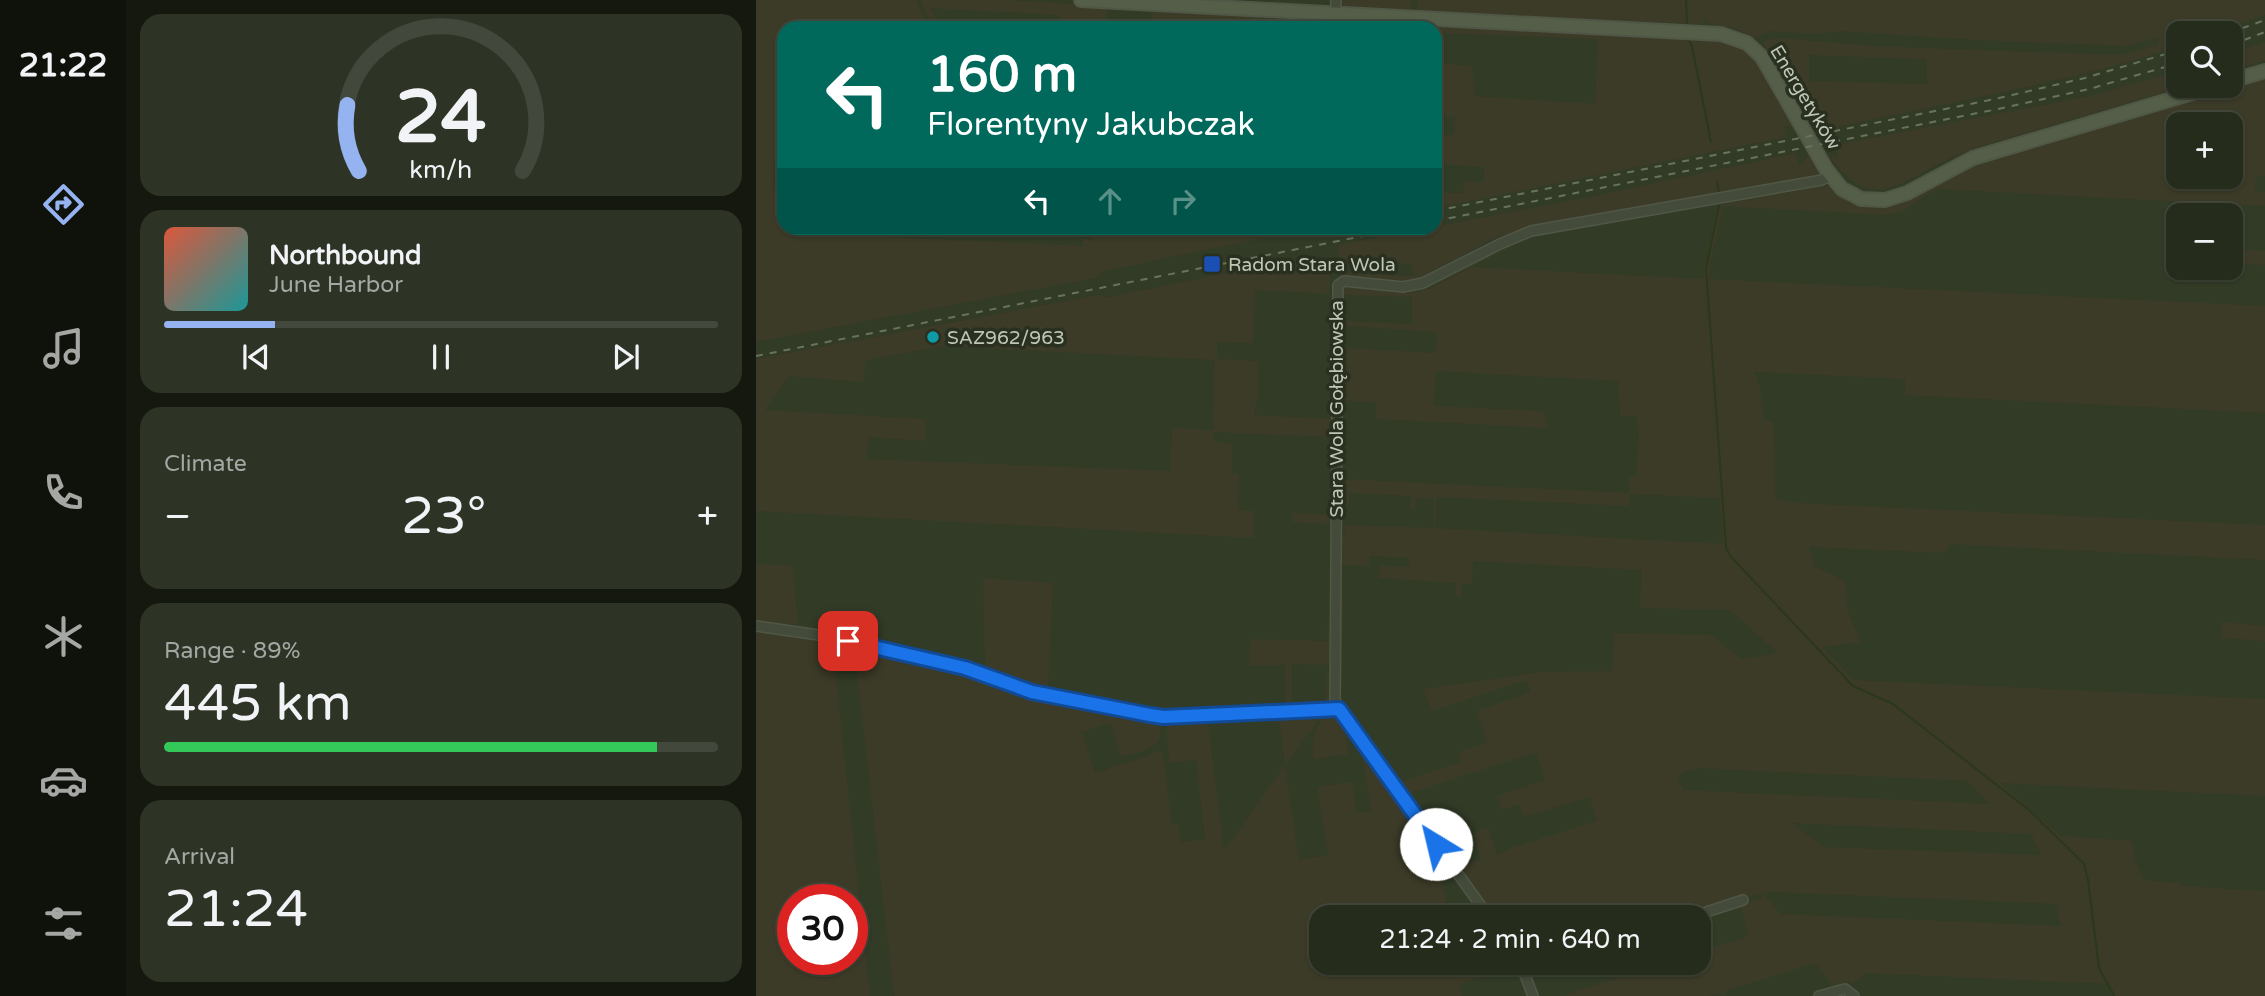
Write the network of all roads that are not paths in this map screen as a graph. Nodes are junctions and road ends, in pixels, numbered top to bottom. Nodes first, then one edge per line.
1 (1080, 0) edge
2 (1336, 7) edge
3 (2265, 71) edge
4 (2243, 77) edge
5 (2176, 98) edge
6 (1830, 176) junction
7 (756, 626) edge
8 (1339, 709) junction
9 (1743, 900) dead end
10 (1480, 905) edge
11 (1711, 910) edge
12 (1525, 975) edge
13 (1533, 996) edge
14 (1819, 996) edge
15 (1854, 996) edge

1 - 2 main road, Energetyków
2 - 6 main road, Energetyków
3 - 4 main road
5 - 6 main road, Energetyków
6 - 8 street, Stara Wola Gołębiowska
7 - 8 street
8 - 10 street
9 - 11 street
12 - 13 street
14 - 15 street

